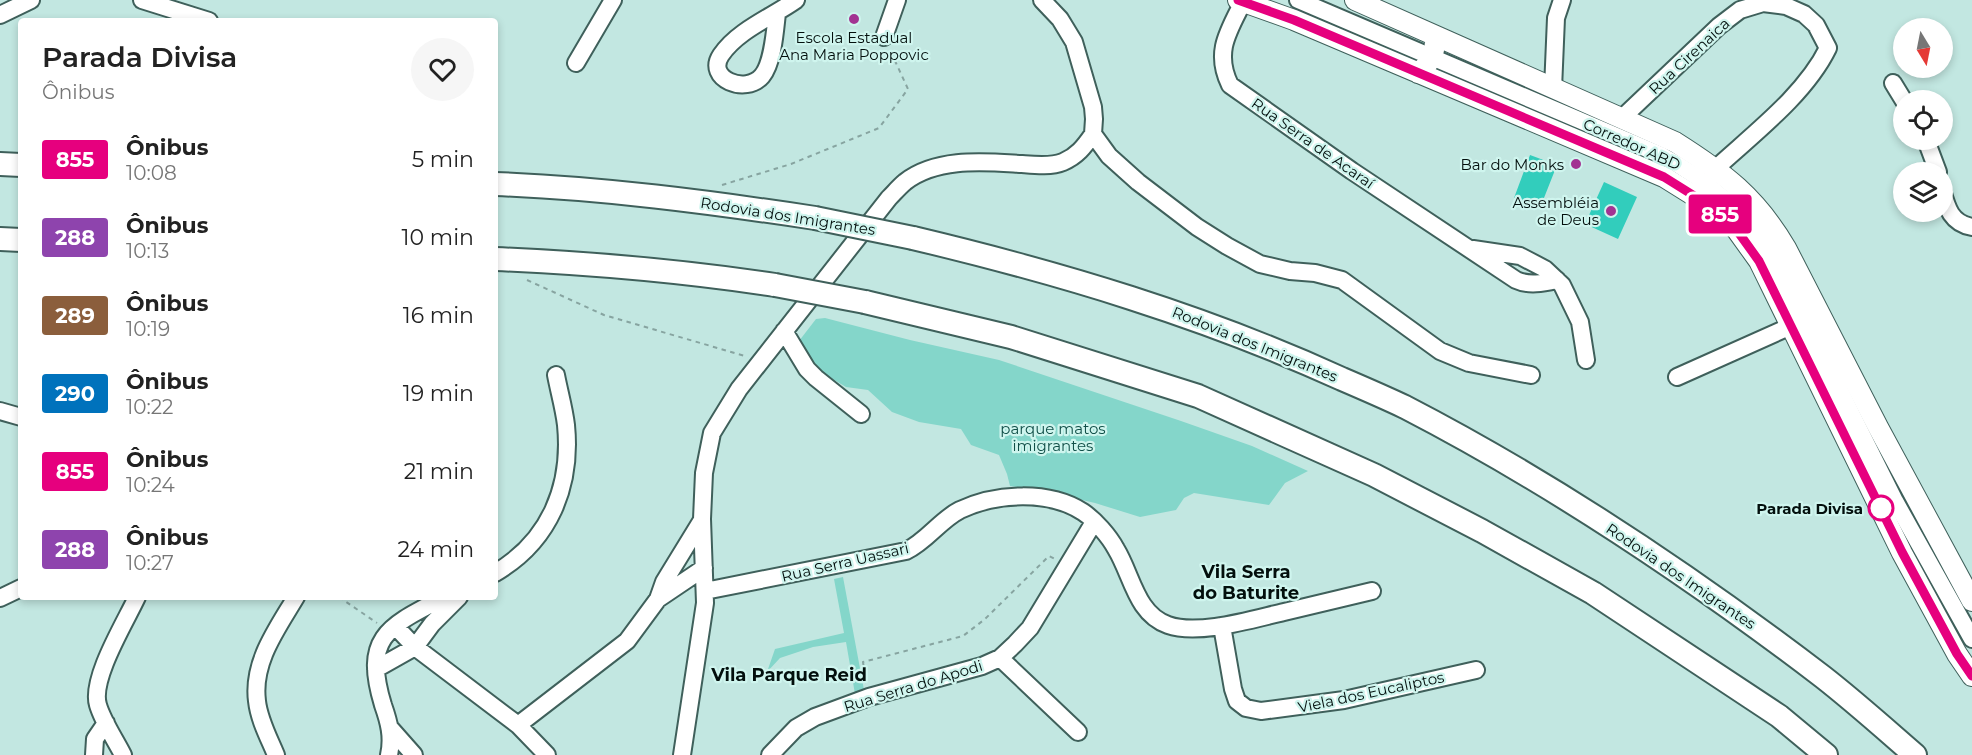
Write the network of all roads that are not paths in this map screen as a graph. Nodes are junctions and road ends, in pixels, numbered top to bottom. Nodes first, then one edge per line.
1 (31, 0) edge
2 (142, 0) edge
3 (613, 0) edge
4 (796, 0) edge
5 (897, 0) edge
6 (1042, 0) edge
7 (1298, 0) edge
8 (1355, 0) edge
9 (1562, 0) edge
10 (1241, 1) edge
11 (777, 13) dead end
12 (0, 15) edge
13 (199, 18) edge
14 (1436, 36) junction
15 (885, 37) road end
16 (1432, 57) junction
17 (576, 63) dead end
18 (1418, 73) junction
19 (1893, 83) dead end
20 (1553, 89) junction
21 (1897, 90) edge
22 (1623, 118) junction
23 (1093, 134) junction
24 (0, 164) edge
25 (18, 165) edge
26 (1715, 169) junction
27 (498, 184) edge
28 (1953, 218) edge
29 (1972, 227) edge
30 (0, 239) edge
31 (18, 240) edge
32 (1471, 249) junction
33 (498, 259) edge
34 (1557, 280) junction
35 (1791, 326) junction
36 (784, 331) junction
37 (1586, 360) dead end
38 (556, 375) dead end
39 (1531, 375) dead end
40 (1677, 377) dead end
41 (0, 411) edge
42 (861, 414) dead end
43 (18, 416) edge
44 (702, 519) junction
45 (1094, 522) junction
46 (704, 568) junction
47 (498, 571) edge
48 (18, 589) edge
49 (705, 591) junction
50 (1372, 591) dead end
51 (0, 598) edge
52 (658, 599) junction
53 (136, 600) edge
54 (294, 600) edge
55 (441, 600) edge
56 (456, 600) edge
57 (1972, 601) edge
58 (1222, 626) junction
59 (1970, 628) edge
60 (392, 629) junction
61 (415, 647) junction
62 (1957, 654) junction
63 (1000, 658) junction
64 (376, 669) junction
65 (1476, 670) dead end
66 (1972, 676) edge
67 (106, 723) junction
68 (518, 725) junction
69 (391, 729) junction
70 (1078, 732) dead end
71 (94, 755) edge
72 (123, 755) edge
73 (276, 755) edge
74 (389, 755) edge
75 (414, 755) edge
76 (547, 755) edge
77 (682, 755) edge
78 (770, 755) edge
79 (1826, 755) edge
80 (1915, 755) edge

1 - 12 street
2 - 13 street
3 - 17 street
4 - 11 street
5 - 15 street
6 - 23 street
7 - 16 street, Corredor ABD
8 - 14 main road
9 - 20 street
10 - 18 main road
10 - 32 street, Rua Serra de Acaraí
14 - 16 main road
14 - 20 main road
16 - 18 main road
16 - 59 street, Corredor ABD
18 - 35 main road
19 - 21 street
20 - 22 main road
22 - 26 main road
22 - 26 street, Rua Cirenaica
23 - 36 street
23 - 39 street
24 - 25 highway
26 - 57 main road
27 - 80 highway, Rodovia dos Imigrantes, bridge
28 - 29 street
30 - 31 highway
32 - 34 street, Rua Serra de Acaraí
32 - 34 street, Rua Serra de Acaraí
33 - 79 highway, bridge
34 - 37 street, Rua Serra de Acaraí
35 - 40 street
35 - 62 main road
36 - 42 street
36 - 44 street
38 - 47 street
41 - 43 street
44 - 46 street
44 - 52 street
45 - 49 street, Rua Serra Uassari
45 - 58 street, Rua Serra Uassari
45 - 63 street, Rua Serra do Apodi
46 - 49 street
46 - 52 street
48 - 51 street
49 - 77 street
50 - 58 street, Rua Serra Uassari
52 - 68 street
53 - 67 street
54 - 73 street
55 - 60 street
56 - 61 street
58 - 65 street, Viela dos Eucaliptos
59 - 62 street
60 - 61 street
60 - 64 street
61 - 64 street
61 - 68 street
62 - 66 main road
63 - 70 street, Rua Serra do Apodi
63 - 78 street, Rua Serra do Apodi
64 - 69 street
67 - 71 street
67 - 72 street
68 - 76 street
69 - 74 street
69 - 75 street

